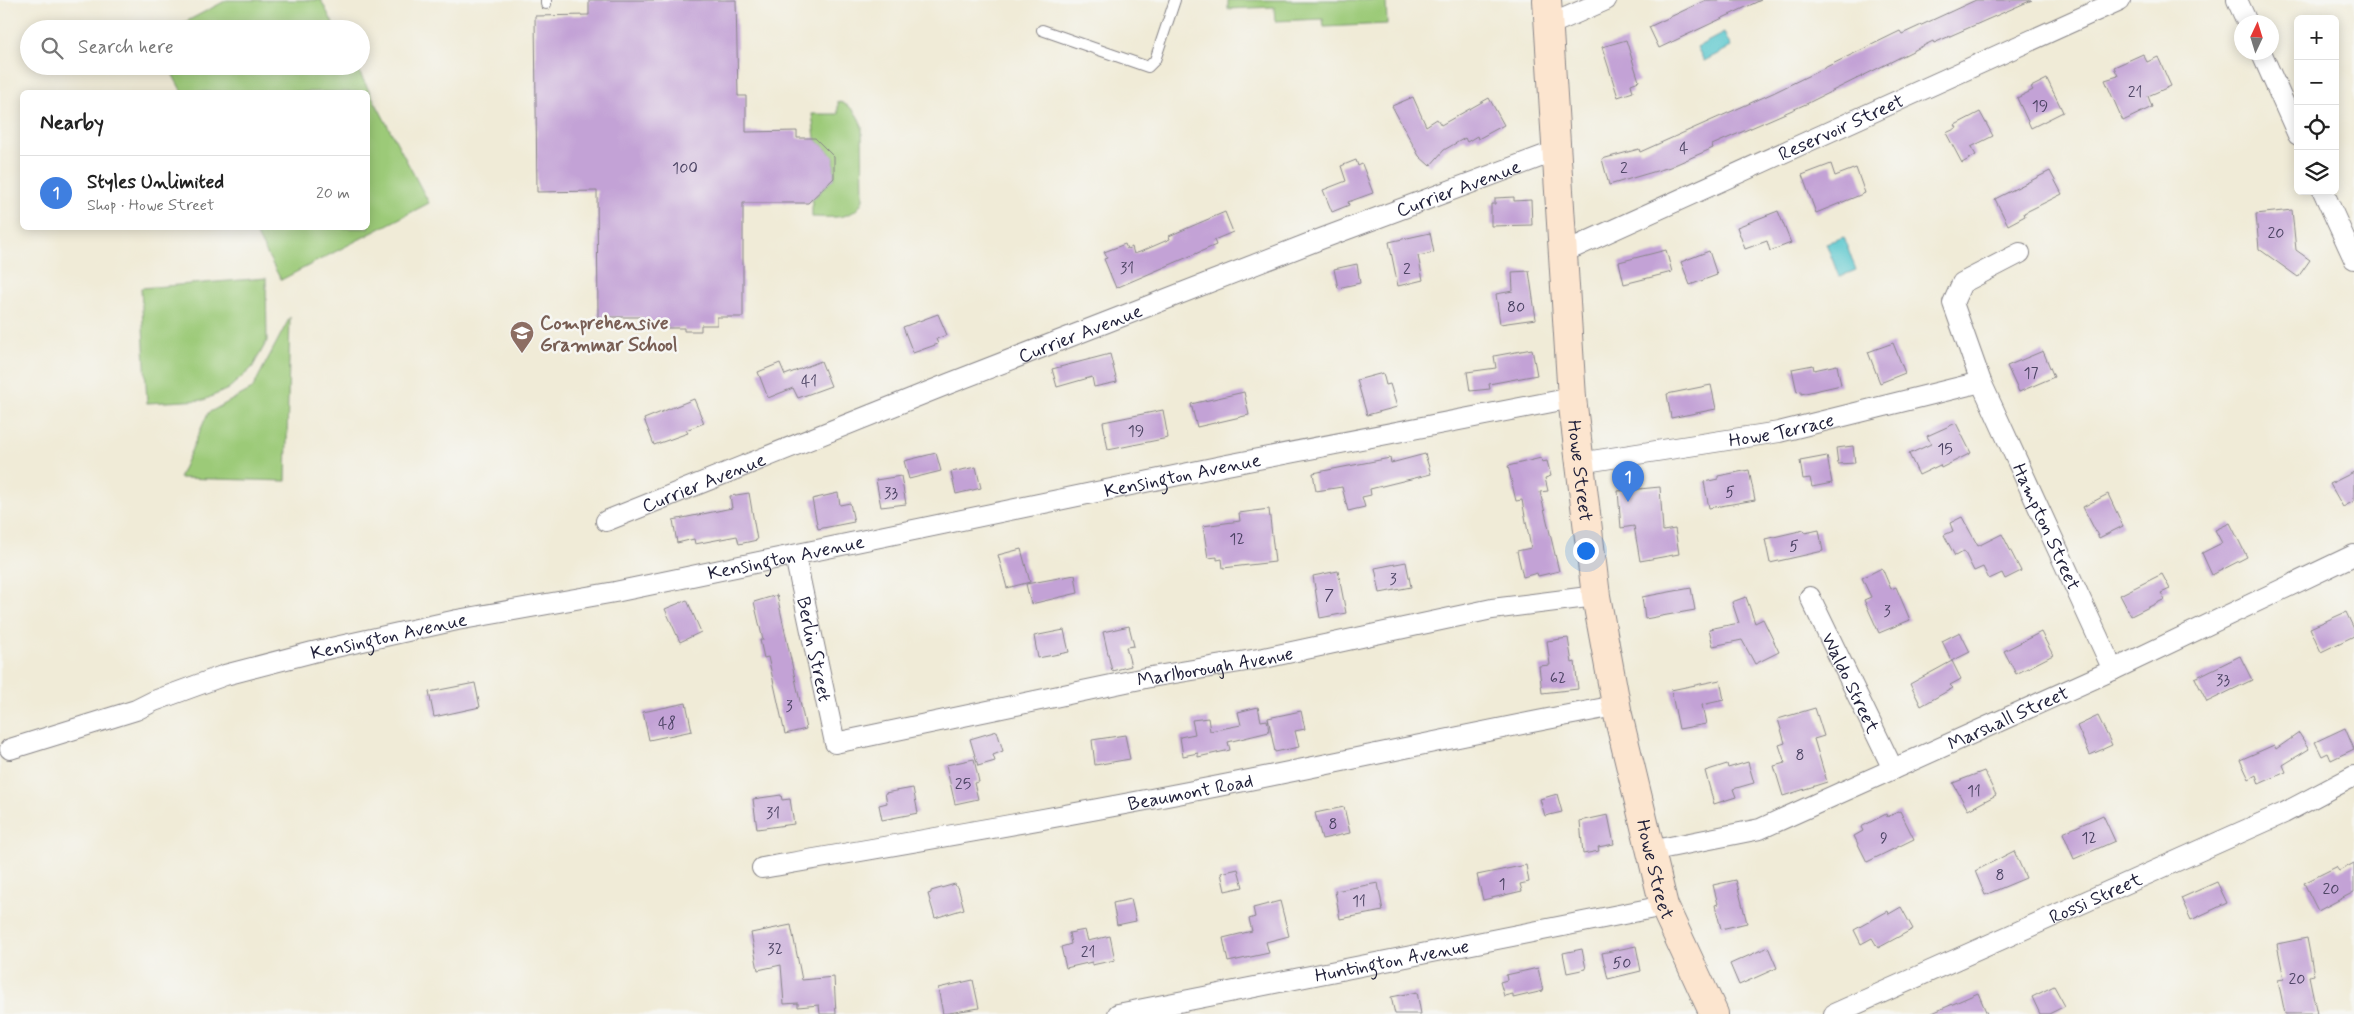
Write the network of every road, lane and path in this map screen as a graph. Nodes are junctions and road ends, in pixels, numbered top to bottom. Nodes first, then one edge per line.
1 (1175, 0) edge
2 (1606, 0) edge
3 (2120, 0) edge
4 (2237, 0) edge
5 (1545, 11) edge
6 (2244, 15) edge
7 (1042, 30) dead end
8 (2265, 60) edge
9 (2294, 126) edge
10 (1556, 151) junction
11 (2325, 195) edge
12 (1562, 253) junction
13 (2020, 253) dead end
14 (2354, 259) edge
15 (1981, 382) junction
16 (1572, 398) junction
17 (1579, 463) junction
18 (606, 521) dead end
19 (2354, 555) edge
20 (795, 556) junction
21 (1596, 596) junction
22 (1810, 597) dead end
23 (2113, 670) junction
24 (1616, 706) junction
25 (835, 743) joint
26 (10, 749) dead end
27 (1893, 769) junction
28 (2354, 776) edge
29 (1650, 851) junction
30 (762, 868) dead end
31 (1664, 906) junction
32 (1118, 1014) edge
33 (1714, 1014) edge
34 (1834, 1014) edge

1 - 7 lane
2 - 5 street
3 - 12 street, Reservoir Street
4 - 6 street
5 - 10 main road, Howe Street
8 - 9 street
10 - 12 main road, Howe Street
10 - 18 street, Currier Avenue
11 - 14 street
12 - 16 main road, Howe Street
13 - 15 street, Hampton Street
15 - 17 street, Howe Terrace
15 - 23 street, Hampton Street
16 - 17 main road, Howe Street
16 - 20 street, Kensington Avenue
17 - 21 main road, Howe Street
19 - 23 street, Marshall Street
20 - 25 street, Berlin Street
20 - 26 street, Kensington Avenue
21 - 24 main road, Howe Street
21 - 25 street, Marlborough Avenue
22 - 27 street, Waldo Street
23 - 27 street, Marshall Street
24 - 29 main road, Howe Street
24 - 30 street, Beaumont Road
27 - 29 street, Marshall Street
28 - 34 street, Rossi Street
29 - 31 main road, Howe Street
31 - 32 street, Huntington Avenue
31 - 33 main road, Howe Street

